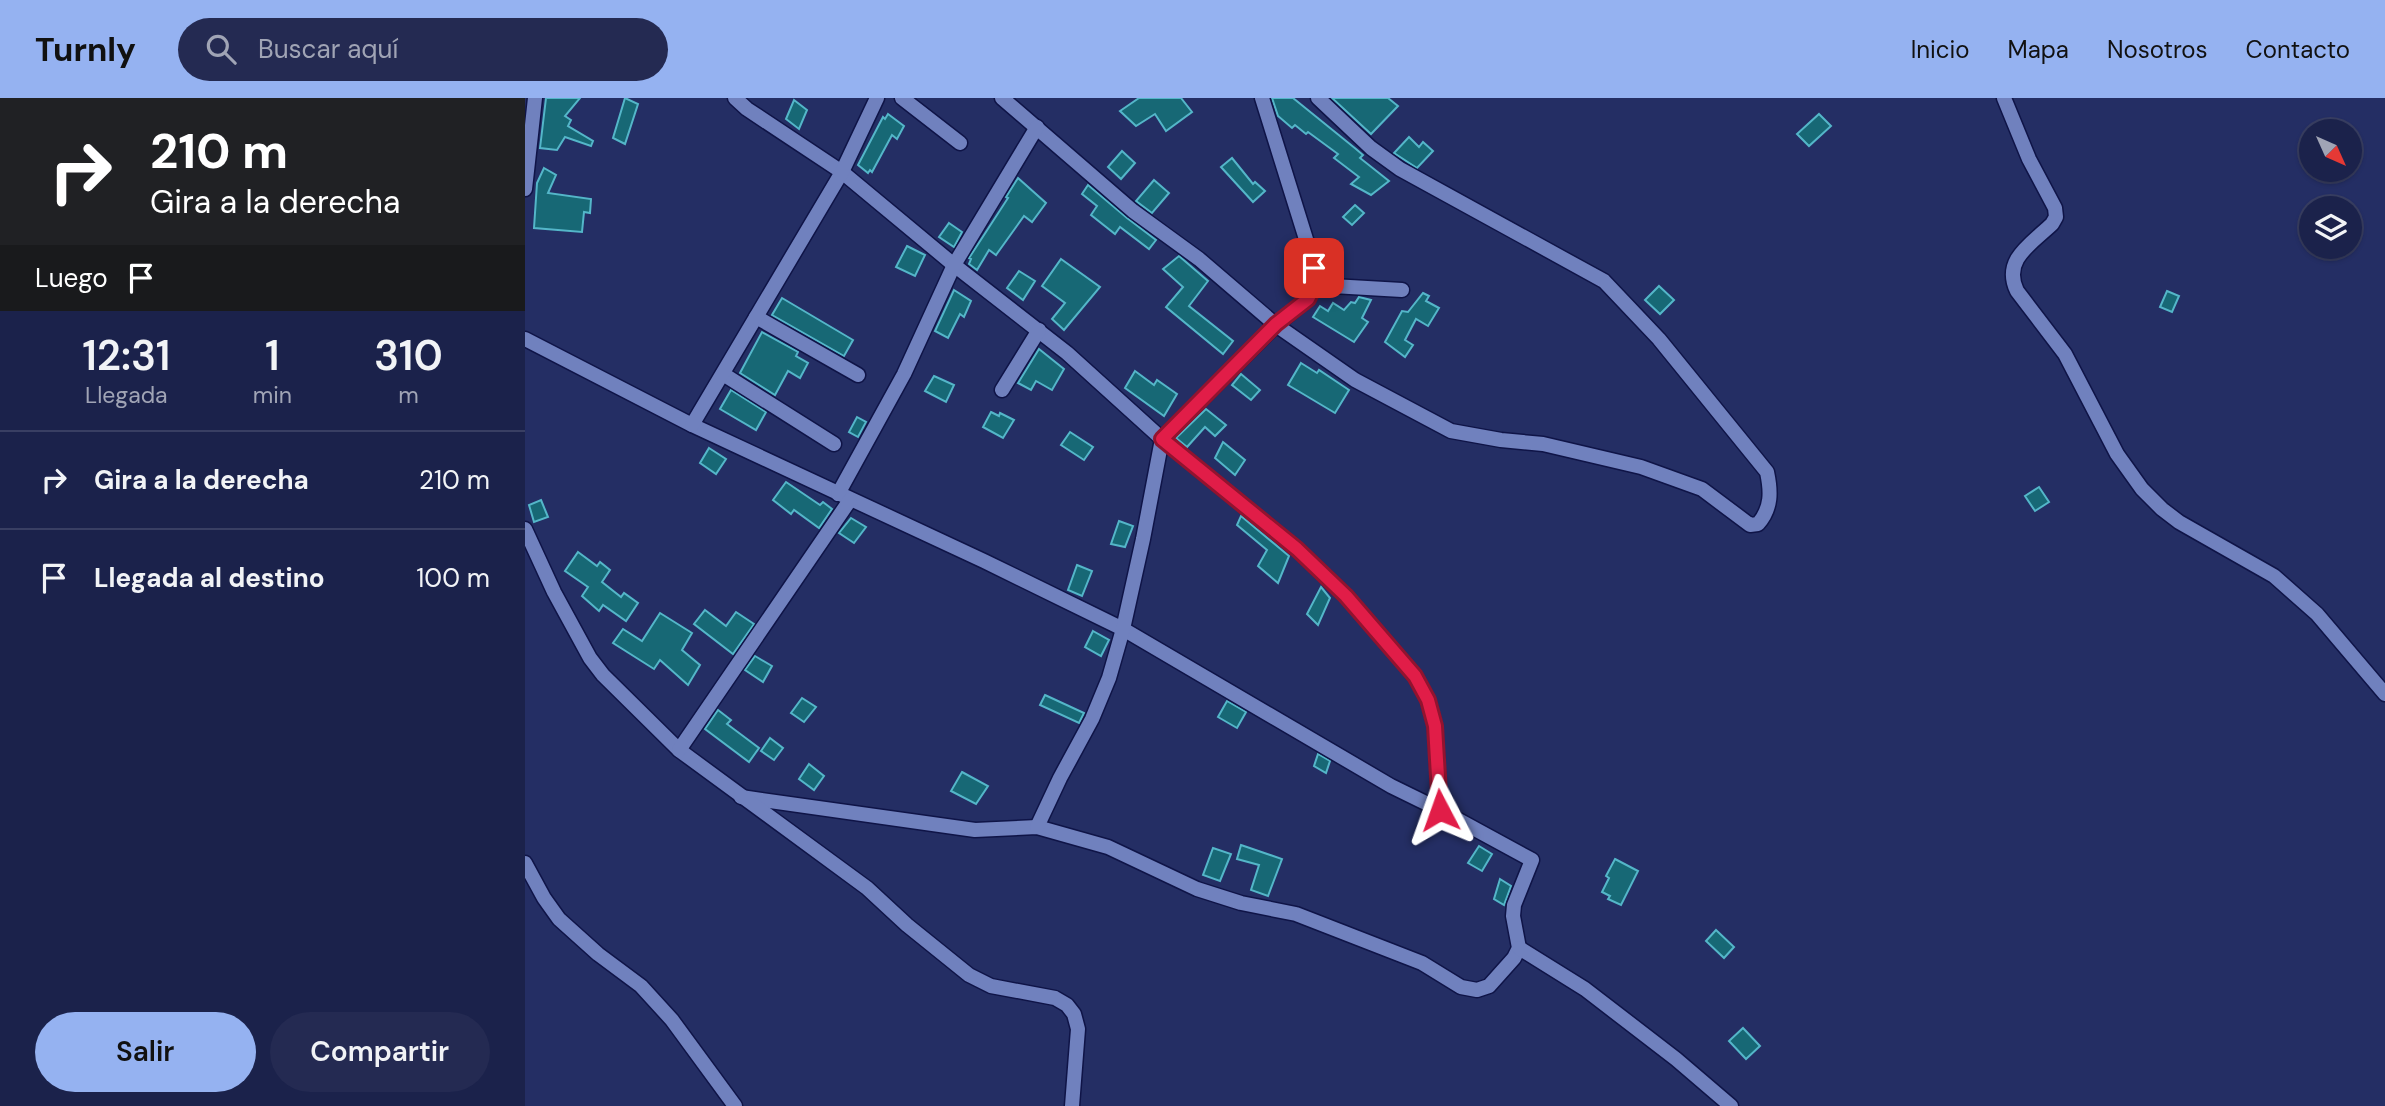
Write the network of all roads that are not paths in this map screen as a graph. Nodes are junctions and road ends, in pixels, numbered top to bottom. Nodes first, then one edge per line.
1 (535, 98) edge
2 (735, 98) edge
3 (877, 98) edge
4 (902, 98) edge
5 (1002, 98) edge
6 (1262, 98) edge
7 (1318, 98) edge
8 (2004, 98) edge
9 (1037, 127) junction
10 (960, 143) dead end
11 (842, 172) junction
12 (525, 189) edge
13 (954, 265) junction
14 (1315, 285) junction
15 (1402, 290) dead end
16 (756, 317) junction
17 (1276, 324) junction
18 (1039, 330) junction
19 (525, 339) edge
20 (723, 374) junction
21 (858, 375) dead end
22 (1002, 390) dead end
23 (692, 425) junction
24 (1162, 439) junction
25 (834, 444) dead end
26 (844, 497) junction
27 (525, 529) edge
28 (1123, 629) junction
29 (2385, 694) edge
30 (678, 750) junction
31 (741, 797) junction
32 (1440, 810) junction
33 (1037, 827) junction
34 (525, 863) edge
35 (1519, 948) junction
36 (735, 1106) edge
37 (1072, 1106) edge
38 (1731, 1106) edge

1 - 12 street
2 - 11 street
3 - 11 street
4 - 10 street
5 - 9 street
6 - 14 street
7 - 17 street
8 - 29 street
9 - 13 street
9 - 17 street
11 - 13 street
11 - 16 street
13 - 18 street
13 - 26 street
14 - 15 street
14 - 17 street
16 - 20 street
16 - 21 street
17 - 24 street
18 - 22 street
18 - 24 street
19 - 23 street
20 - 23 street
20 - 25 street
23 - 26 street
24 - 28 street
24 - 32 street
26 - 28 street
26 - 30 street
27 - 30 street
28 - 32 street
28 - 33 street
30 - 31 street
31 - 33 street
31 - 37 street
32 - 35 street
33 - 35 street
34 - 36 street
35 - 38 street

